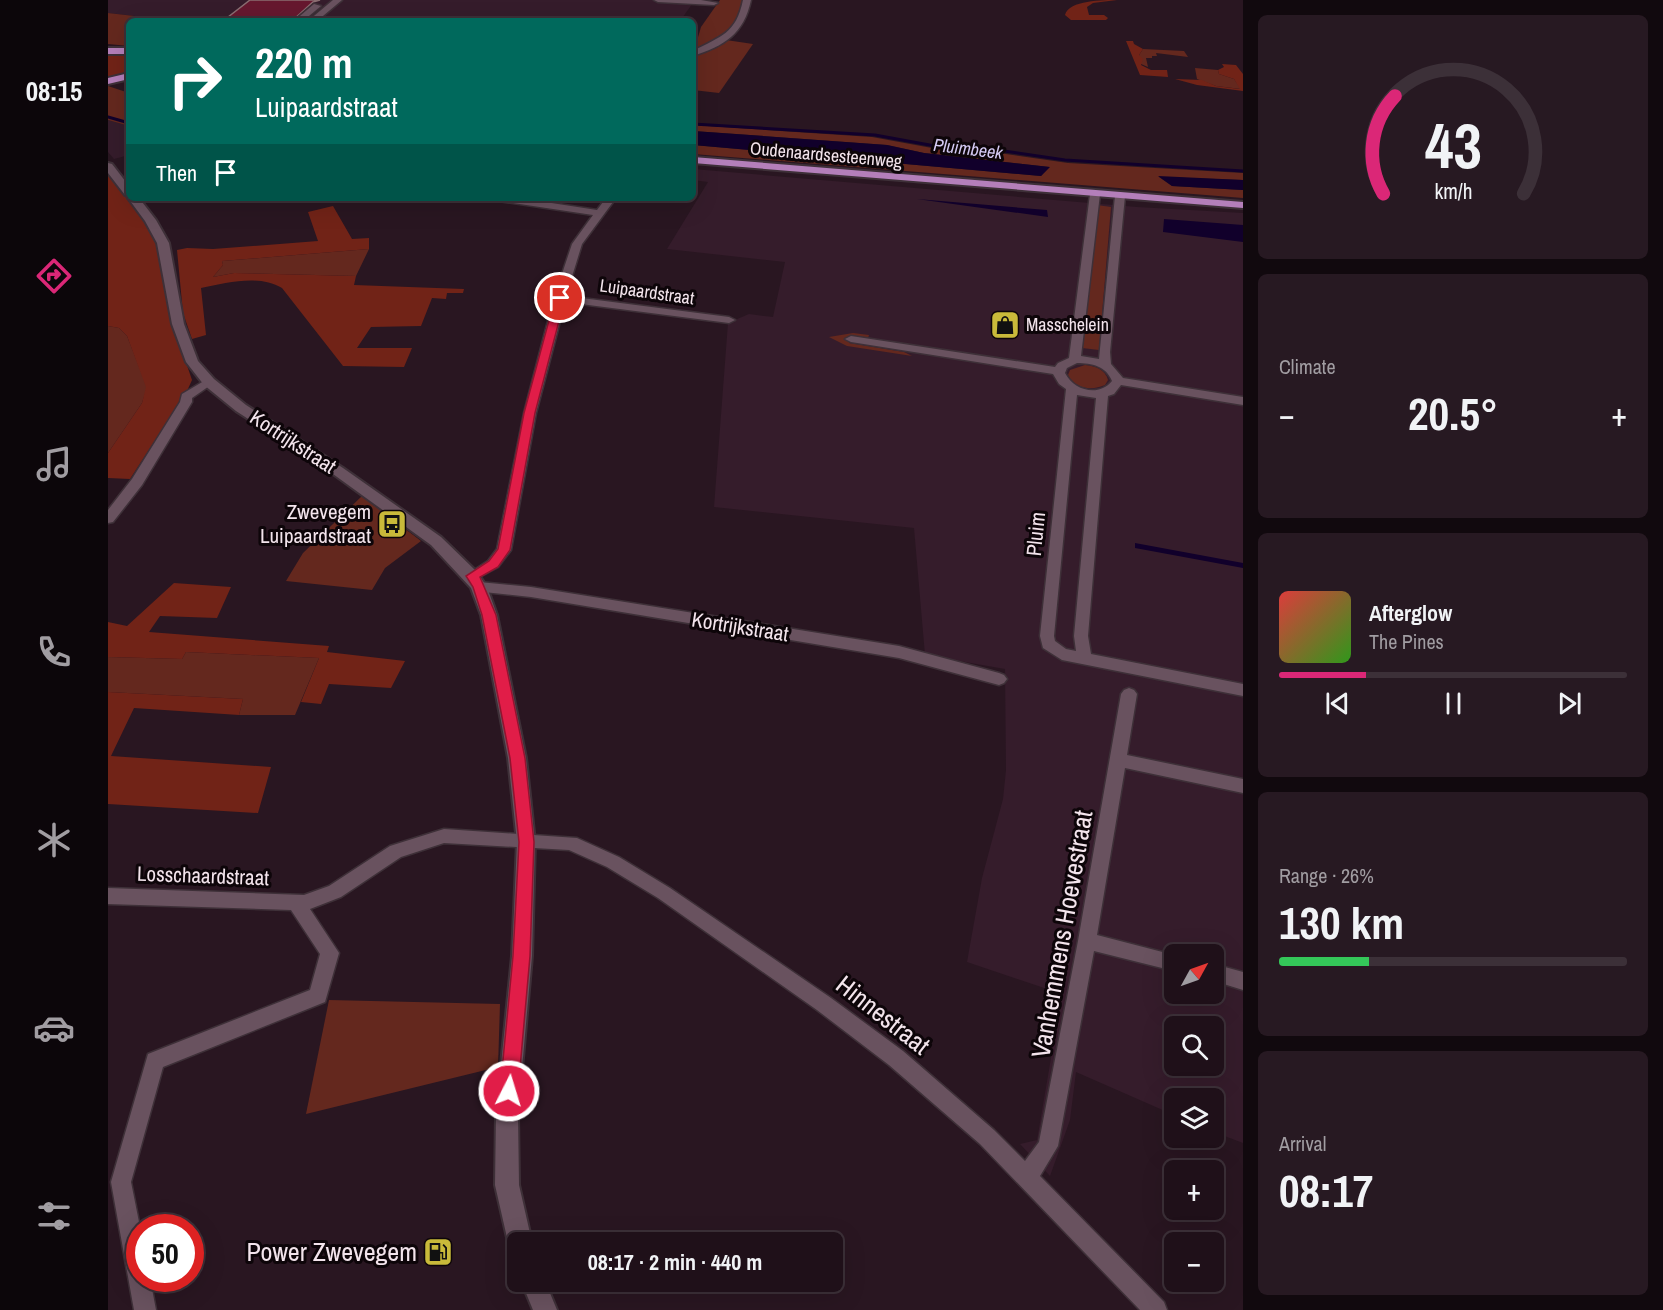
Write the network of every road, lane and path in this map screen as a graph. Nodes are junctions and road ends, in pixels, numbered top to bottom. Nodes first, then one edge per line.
1 (324, 0) edge
2 (338, 0) edge
3 (658, 0) edge
4 (747, 0) edge
5 (665, 1) edge
6 (712, 6) dead end
7 (302, 18) edge
8 (316, 18) edge
9 (108, 51) edge
10 (126, 51) edge
11 (696, 52) edge
12 (126, 77) edge
13 (110, 80) edge
14 (126, 85) edge
15 (696, 160) edge
16 (108, 166) edge
17 (126, 189) edge
18 (1095, 194) junction
19 (1120, 196) junction
20 (135, 201) edge
21 (518, 201) edge
22 (609, 201) edge
23 (1243, 205) edge
24 (600, 213) junction
25 (560, 298) junction
26 (729, 320) dead end
27 (851, 339) dead end
28 (1075, 360) junction
29 (1105, 365) junction
30 (1058, 371) junction
31 (1118, 381) junction
32 (213, 386) junction
33 (1072, 389) junction
34 (1102, 393) junction
35 (1243, 401) edge
36 (108, 519) edge
37 (476, 581) junction
38 (1084, 657) junction
39 (999, 679) dead end
40 (1243, 690) edge
41 (1129, 694) dead end
42 (1119, 760) junction
43 (1243, 786) edge
44 (526, 842) junction
45 (108, 896) edge
46 (296, 903) junction
47 (1087, 941) junction
48 (1164, 960) edge
49 (1224, 976) edge
50 (1243, 981) edge
51 (1027, 1177) junction
52 (114, 1185) edge
53 (518, 1232) edge
54 (538, 1292) edge
55 (145, 1310) edge
56 (545, 1310) edge
57 (1156, 1310) edge

1 - 7 street
2 - 8 street
3 - 5 street
4 - 11 street
5 - 6 street
9 - 10 main road
12 - 13 main road
13 - 14 main road
15 - 18 main road, Oudenaardsesteenweg
16 - 17 main road
18 - 19 main road, Oudenaardsesteenweg
18 - 28 street
19 - 23 main road, Oudenaardsesteenweg
19 - 29 street
20 - 32 main road, Kortrijkstraat
21 - 24 street
22 - 24 street
24 - 25 street
25 - 26 street, Luipaardstraat
25 - 37 street
27 - 30 street
28 - 29 street
28 - 30 street
29 - 31 street
30 - 33 street
31 - 34 street
31 - 35 street
32 - 36 street
32 - 37 main road, Kortrijkstraat
33 - 34 street
33 - 38 street, Pluim
34 - 38 street
37 - 39 street, Kortrijkstraat
37 - 44 main road, Kortrijkstraat
38 - 40 street, Pluim
41 - 42 street, Vanhemmens Hoevestraat
42 - 43 street
42 - 47 street, Vanhemmens Hoevestraat
44 - 46 street, Losschaardstraat
44 - 51 street, Hinnestraat
44 - 53 main road, Kortrijkstraat
45 - 46 street, Losschaardstraat
46 - 52 street, Losschaardstraat
47 - 48 street
47 - 51 street, Vanhemmens Hoevestraat
49 - 50 street
51 - 57 street, Hinnestraat
52 - 55 street
54 - 56 main road

